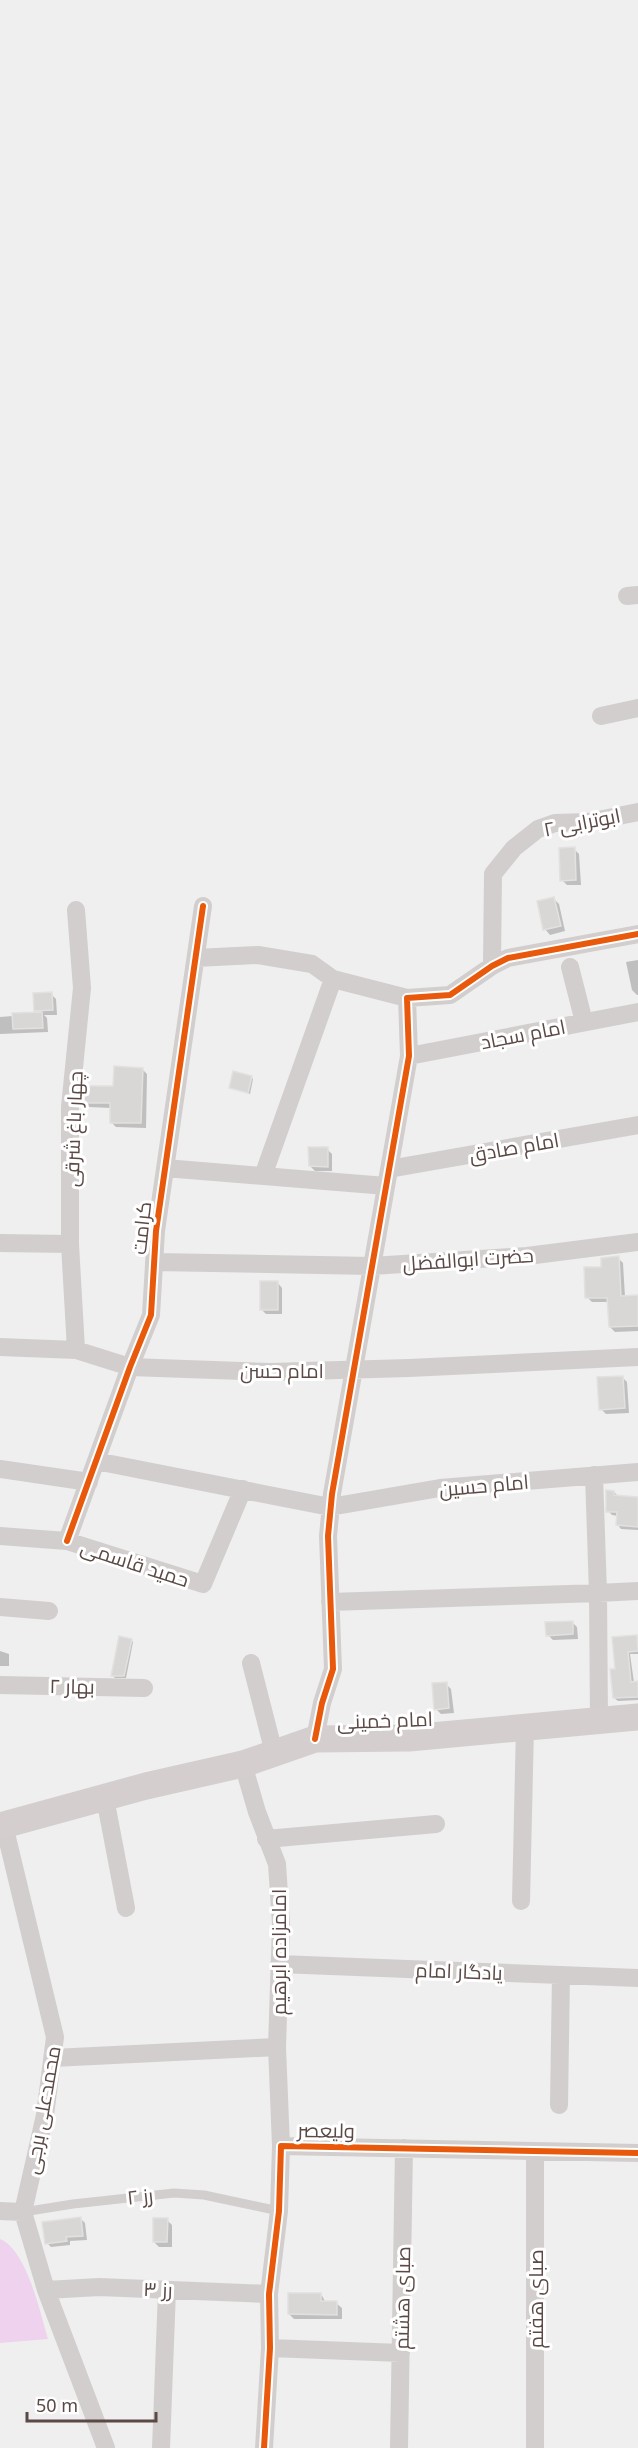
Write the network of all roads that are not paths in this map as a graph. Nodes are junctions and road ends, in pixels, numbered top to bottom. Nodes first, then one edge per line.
1 (638, 708) edge
2 (601, 716) dead end
3 (638, 812) edge
4 (203, 906) dead end
5 (76, 910) dead end
6 (638, 934) edge
7 (196, 958) junction
8 (492, 966) junction
9 (570, 967) dead end
10 (333, 979) junction
11 (407, 998) junction
12 (638, 1012) edge
13 (584, 1022) junction
14 (409, 1056) junction
15 (638, 1125) edge
16 (165, 1168) junction
17 (263, 1176) junction
18 (388, 1178) junction
19 (638, 1242) edge
20 (0, 1243) edge
21 (70, 1244) junction
22 (154, 1262) junction
23 (372, 1266) junction
24 (0, 1347) edge
25 (76, 1350) junction
26 (638, 1357) edge
27 (130, 1367) junction
28 (354, 1370) junction
29 (96, 1461) junction
30 (0, 1469) edge
31 (638, 1472) edge
32 (594, 1475) junction
33 (89, 1482) junction
34 (243, 1489) junction
35 (330, 1507) junction
36 (0, 1536) edge
37 (68, 1541) junction
38 (638, 1592) edge
39 (598, 1593) junction
40 (330, 1602) junction
41 (0, 1607) edge
42 (49, 1611) dead end
43 (251, 1664) dead end
44 (0, 1685) edge
45 (144, 1688) dead end
46 (638, 1717) edge
47 (599, 1720) junction
48 (525, 1727) junction
49 (315, 1739) junction
50 (274, 1753) junction
51 (243, 1764) junction
52 (105, 1798) junction
53 (436, 1824) dead end
54 (2, 1825) edge
55 (266, 1839) junction
56 (521, 1901) dead end
57 (126, 1908) dead end
58 (279, 1964) junction
59 (561, 1975) junction
60 (638, 1978) edge
61 (277, 2048) junction
62 (53, 2058) junction
63 (559, 2105) dead end
64 (281, 2146) junction
65 (404, 2148) junction
66 (535, 2151) junction
67 (638, 2153) edge
68 (0, 2211) edge
69 (279, 2211) junction
70 (22, 2212) junction
71 (46, 2290) junction
72 (167, 2290) junction
73 (269, 2294) junction
74 (270, 2348) junction
75 (401, 2354) junction
76 (106, 2448) edge
77 (161, 2448) edge
78 (264, 2448) edge
79 (399, 2448) edge
80 (535, 2448) edge

1 - 2 street
3 - 8 street, ابوترابی ۲
4 - 7 street, کرامت
5 - 21 street, چهار باغ شرقی
6 - 8 street
7 - 10 street
7 - 16 street, کرامت
8 - 11 street
9 - 13 street
10 - 11 street
10 - 17 street
11 - 14 street
12 - 13 street, امام سجاد
13 - 14 street, امام سجاد
14 - 18 street
15 - 18 street, امام صادق
16 - 17 street, امام صادق
16 - 22 street, کرامت
17 - 18 street, امام صادق
18 - 23 street
19 - 23 street, حضرت ابوالفضل
20 - 21 street
21 - 25 street, چهار باغ شرقی
22 - 23 street, حضرت ابوالفضل
22 - 27 street, کرامت
23 - 28 street
24 - 25 street, امام حسن
25 - 27 street, امام حسن
26 - 28 street, امام حسن
27 - 28 street, امام حسن
27 - 29 street, کرامت
28 - 35 street
29 - 33 street, کرامت
29 - 34 street
30 - 33 street
31 - 32 street, امام حسین
32 - 35 street, امام حسین
32 - 39 street
33 - 37 street, کرامت
34 - 35 street
34 - 37 street, حمید قاسمی
35 - 40 street
36 - 37 street, حمید قاسمی
38 - 39 street
39 - 40 street
39 - 47 street
40 - 49 street
41 - 42 street
43 - 50 street
44 - 45 street, بهار ۲
46 - 47 street, امام خمینی
47 - 48 street, امام خمینی
48 - 49 street, امام خمینی
48 - 56 street
49 - 50 street, امام خمینی
50 - 51 street, امام خمینی
51 - 52 street, امام خمینی
51 - 55 street, امامزاده ابرهیم
52 - 54 street, امام خمینی
52 - 57 street
53 - 55 street
54 - 62 street, محمدعلی برجی
55 - 58 street, امامزاده ابرهیم
58 - 59 street, یادگار امام
58 - 61 street, امامزاده ابرهیم
59 - 60 street, یادگار امام
59 - 63 street
61 - 62 street
61 - 64 street, امامزاده ابرهیم
62 - 70 street, محمدعلی برجی
64 - 65 street, ولیعصر
64 - 69 street, ولیعصر
65 - 66 street, ولیعصر
65 - 75 street, صبای هشتم
66 - 67 street, ولیعصر
66 - 80 street, صبای هفتم
68 - 70 street, رز ۲
69 - 70 lane, رز ۲
69 - 73 street, ولیعصر
70 - 71 street
71 - 72 street, رز ۳
71 - 76 street
72 - 73 street, رز ۳
72 - 77 street
73 - 74 street, ولیعصر
74 - 75 street
74 - 78 street, ولیعصر
75 - 79 street, صبای هشتم

